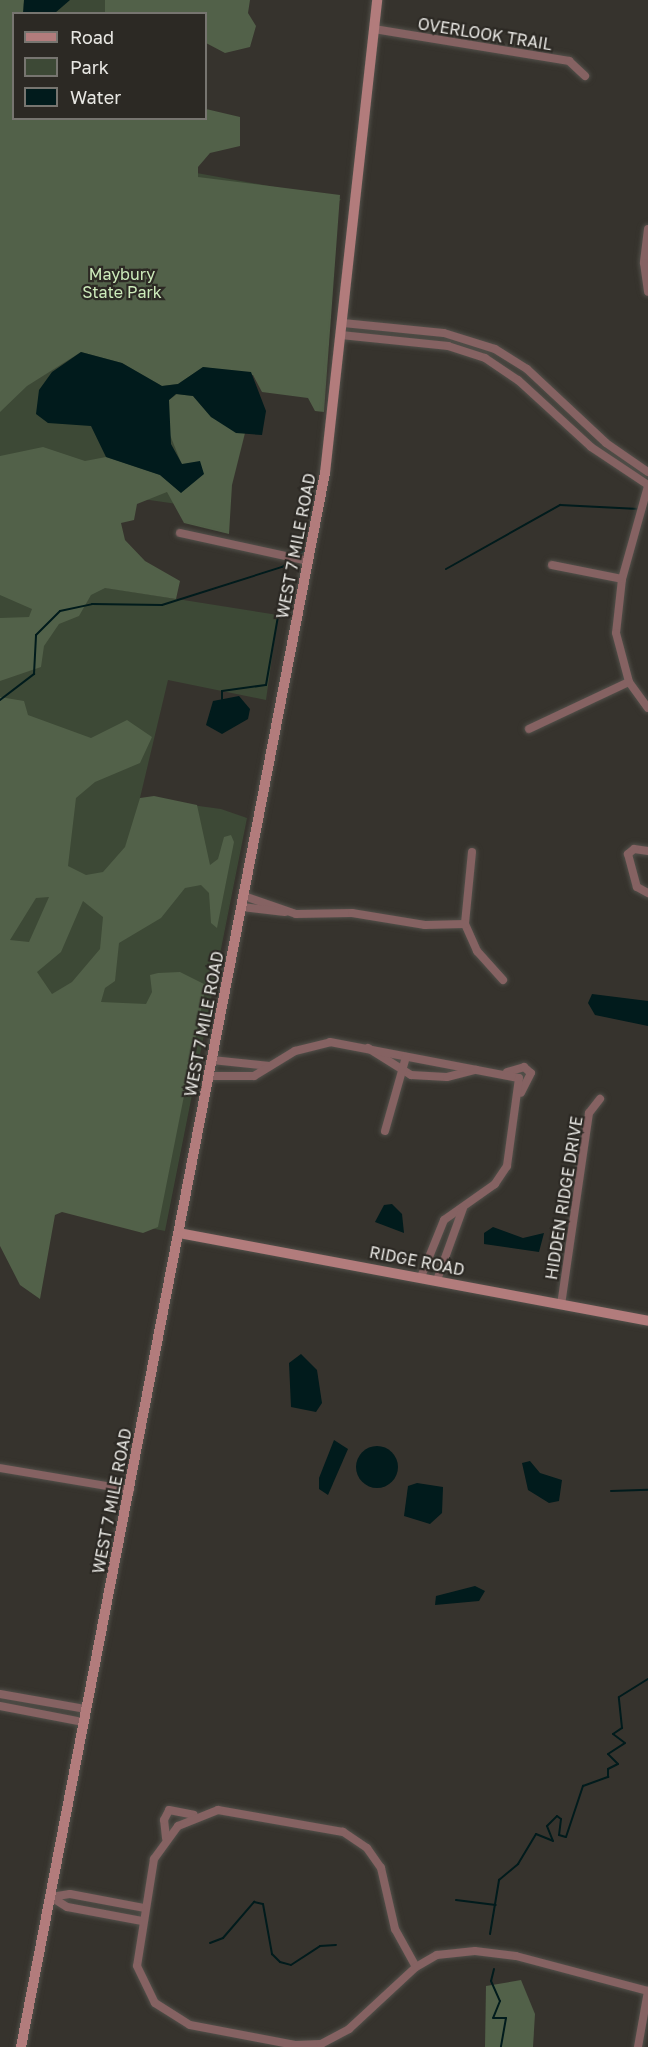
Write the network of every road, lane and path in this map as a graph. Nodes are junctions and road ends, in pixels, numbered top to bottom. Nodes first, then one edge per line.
1 (377, 0) edge
2 (374, 29) junction
3 (585, 76) dead end
4 (648, 229) edge
5 (648, 292) edge
6 (343, 323) junction
7 (430, 331) junction
8 (341, 335) junction
9 (429, 344) junction
10 (508, 356) junction
11 (501, 367) junction
12 (577, 417) junction
13 (569, 426) junction
14 (648, 472) edge
15 (648, 486) edge
16 (180, 533) dead end
17 (308, 561) junction
18 (552, 565) dead end
19 (622, 579) junction
20 (629, 682) junction
21 (648, 708) edge
22 (529, 729) dead end
23 (648, 851) edge
24 (472, 852) dead end
25 (648, 893) edge
26 (243, 902) junction
27 (465, 924) junction
28 (502, 980) dead end
29 (367, 1047) junction
30 (406, 1057) junction
31 (212, 1060) junction
32 (270, 1066) junction
33 (480, 1069) junction
34 (402, 1071) junction
35 (506, 1072) junction
36 (209, 1076) junction
37 (520, 1093) junction
38 (600, 1099) dead end
39 (385, 1131) dead end
40 (463, 1208) junction
41 (179, 1233) junction
42 (422, 1277) junction
43 (437, 1280) junction
44 (561, 1305) junction
45 (648, 1321) edge
46 (0, 1468) edge
47 (130, 1490) junction
48 (0, 1694) edge
49 (25, 1698) junction
50 (0, 1706) edge
51 (23, 1709) junction
52 (85, 1709) junction
53 (83, 1722) junction
54 (194, 1815) junction
55 (166, 1838) junction
56 (51, 1898) junction
57 (144, 1908) junction
58 (142, 1921) junction
59 (416, 1967) junction
60 (648, 1991) edge
61 (21, 2047) edge
62 (638, 2047) edge

1 - 2 street, WEST 7 MILE ROAD
2 - 3 street, OVERLOOK TRAIL
2 - 6 street, WEST 7 MILE ROAD
4 - 5 street
6 - 7 street
6 - 8 street, WEST 7 MILE ROAD
7 - 9 street
7 - 10 street
8 - 9 street
8 - 17 street, WEST 7 MILE ROAD
9 - 11 street
10 - 11 street
10 - 12 street
11 - 13 street
12 - 13 street
12 - 14 street
13 - 15 street
15 - 19 street
16 - 17 street
17 - 26 street, WEST 7 MILE ROAD
18 - 19 street
19 - 20 street
20 - 21 street
20 - 22 street
23 - 25 street
24 - 27 street
26 - 27 street
26 - 31 street, WEST 7 MILE ROAD
27 - 28 street
29 - 30 street
29 - 32 street
29 - 34 street
30 - 33 street
30 - 34 street
31 - 32 street
31 - 36 street, WEST 7 MILE ROAD
32 - 36 street
33 - 34 street
33 - 35 street
34 - 39 street
35 - 37 street
35 - 37 street
36 - 41 street, WEST 7 MILE ROAD
37 - 40 street
38 - 44 street, HIDDEN RIDGE DRIVE
40 - 42 street
40 - 43 street
41 - 42 street, RIDGE ROAD
41 - 47 street, WEST 7 MILE ROAD
42 - 43 street, RIDGE ROAD
43 - 44 street, RIDGE ROAD
44 - 45 street, RIDGE ROAD
46 - 47 street
47 - 52 street, WEST 7 MILE ROAD
48 - 49 street
49 - 51 street
49 - 52 street
50 - 51 street
51 - 53 street
52 - 53 street, WEST 7 MILE ROAD
53 - 56 street, WEST 7 MILE ROAD
54 - 55 street
54 - 55 street
54 - 59 street
55 - 57 street
56 - 57 street
56 - 58 street
56 - 61 street, WEST 7 MILE ROAD
57 - 58 street
58 - 59 street
59 - 60 street
60 - 62 street

